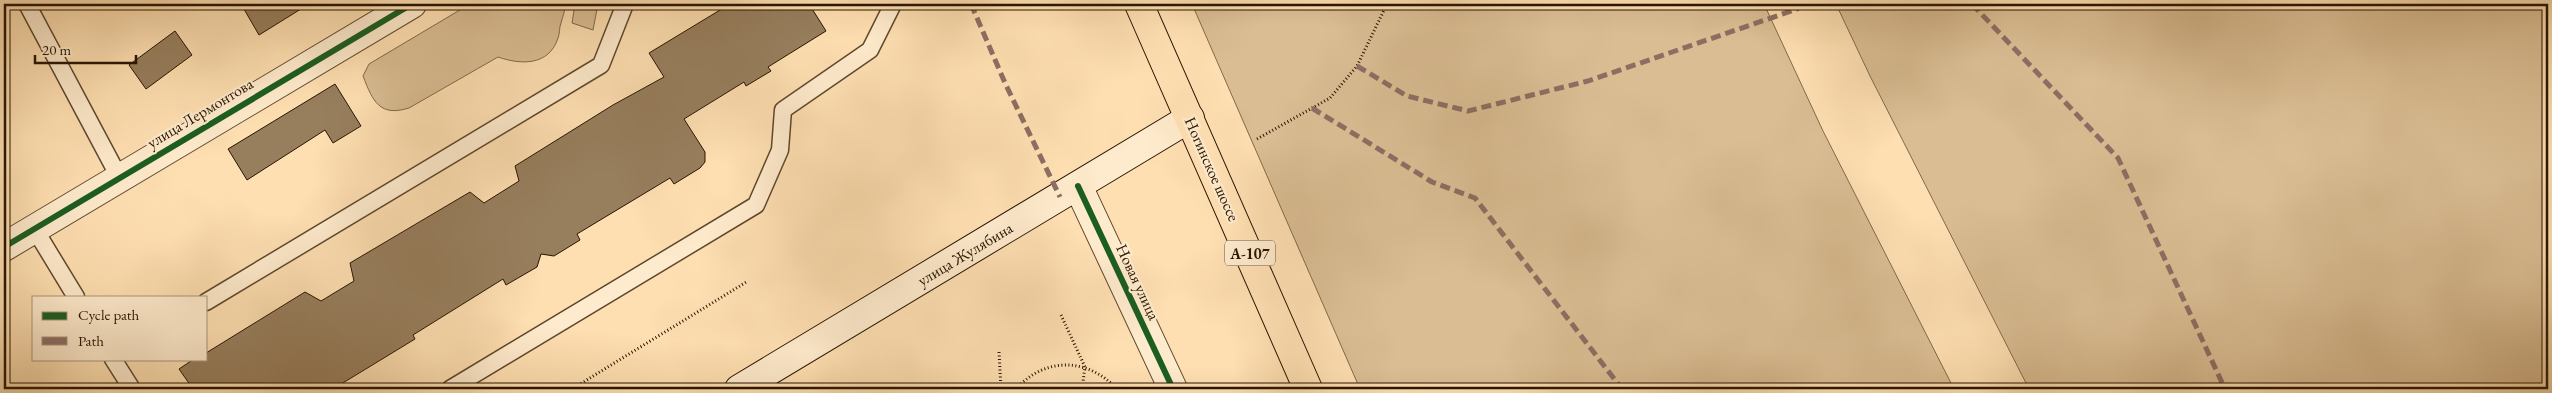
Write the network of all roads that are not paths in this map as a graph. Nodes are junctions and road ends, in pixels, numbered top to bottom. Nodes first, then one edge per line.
1 (27, 4) edge
2 (412, 4) edge
3 (625, 4) edge
4 (893, 4) edge
5 (1139, 4) edge
6 (1190, 118) junction
7 (119, 177) junction
8 (1078, 186) junction
9 (34, 228) junction
10 (4, 247) edge
11 (75, 296) edge
12 (208, 301) edge
13 (114, 360) edge
14 (132, 389) edge
15 (450, 389) edge
16 (738, 389) edge
17 (1173, 389) edge
18 (1308, 389) edge

1 - 7 lane
2 - 7 street, улица Лермонтова
3 - 12 lane
4 - 15 lane
5 - 6 highway, Ногинское шоссе / А-107
6 - 8 street, улица Жулябина
6 - 18 highway, Ногинское шоссе / А-107
7 - 9 street, улица Лермонтова
8 - 16 street, улица Жулябина
8 - 17 street, Новая улица
9 - 10 street, улица Лермонтова
9 - 11 lane
13 - 14 lane

